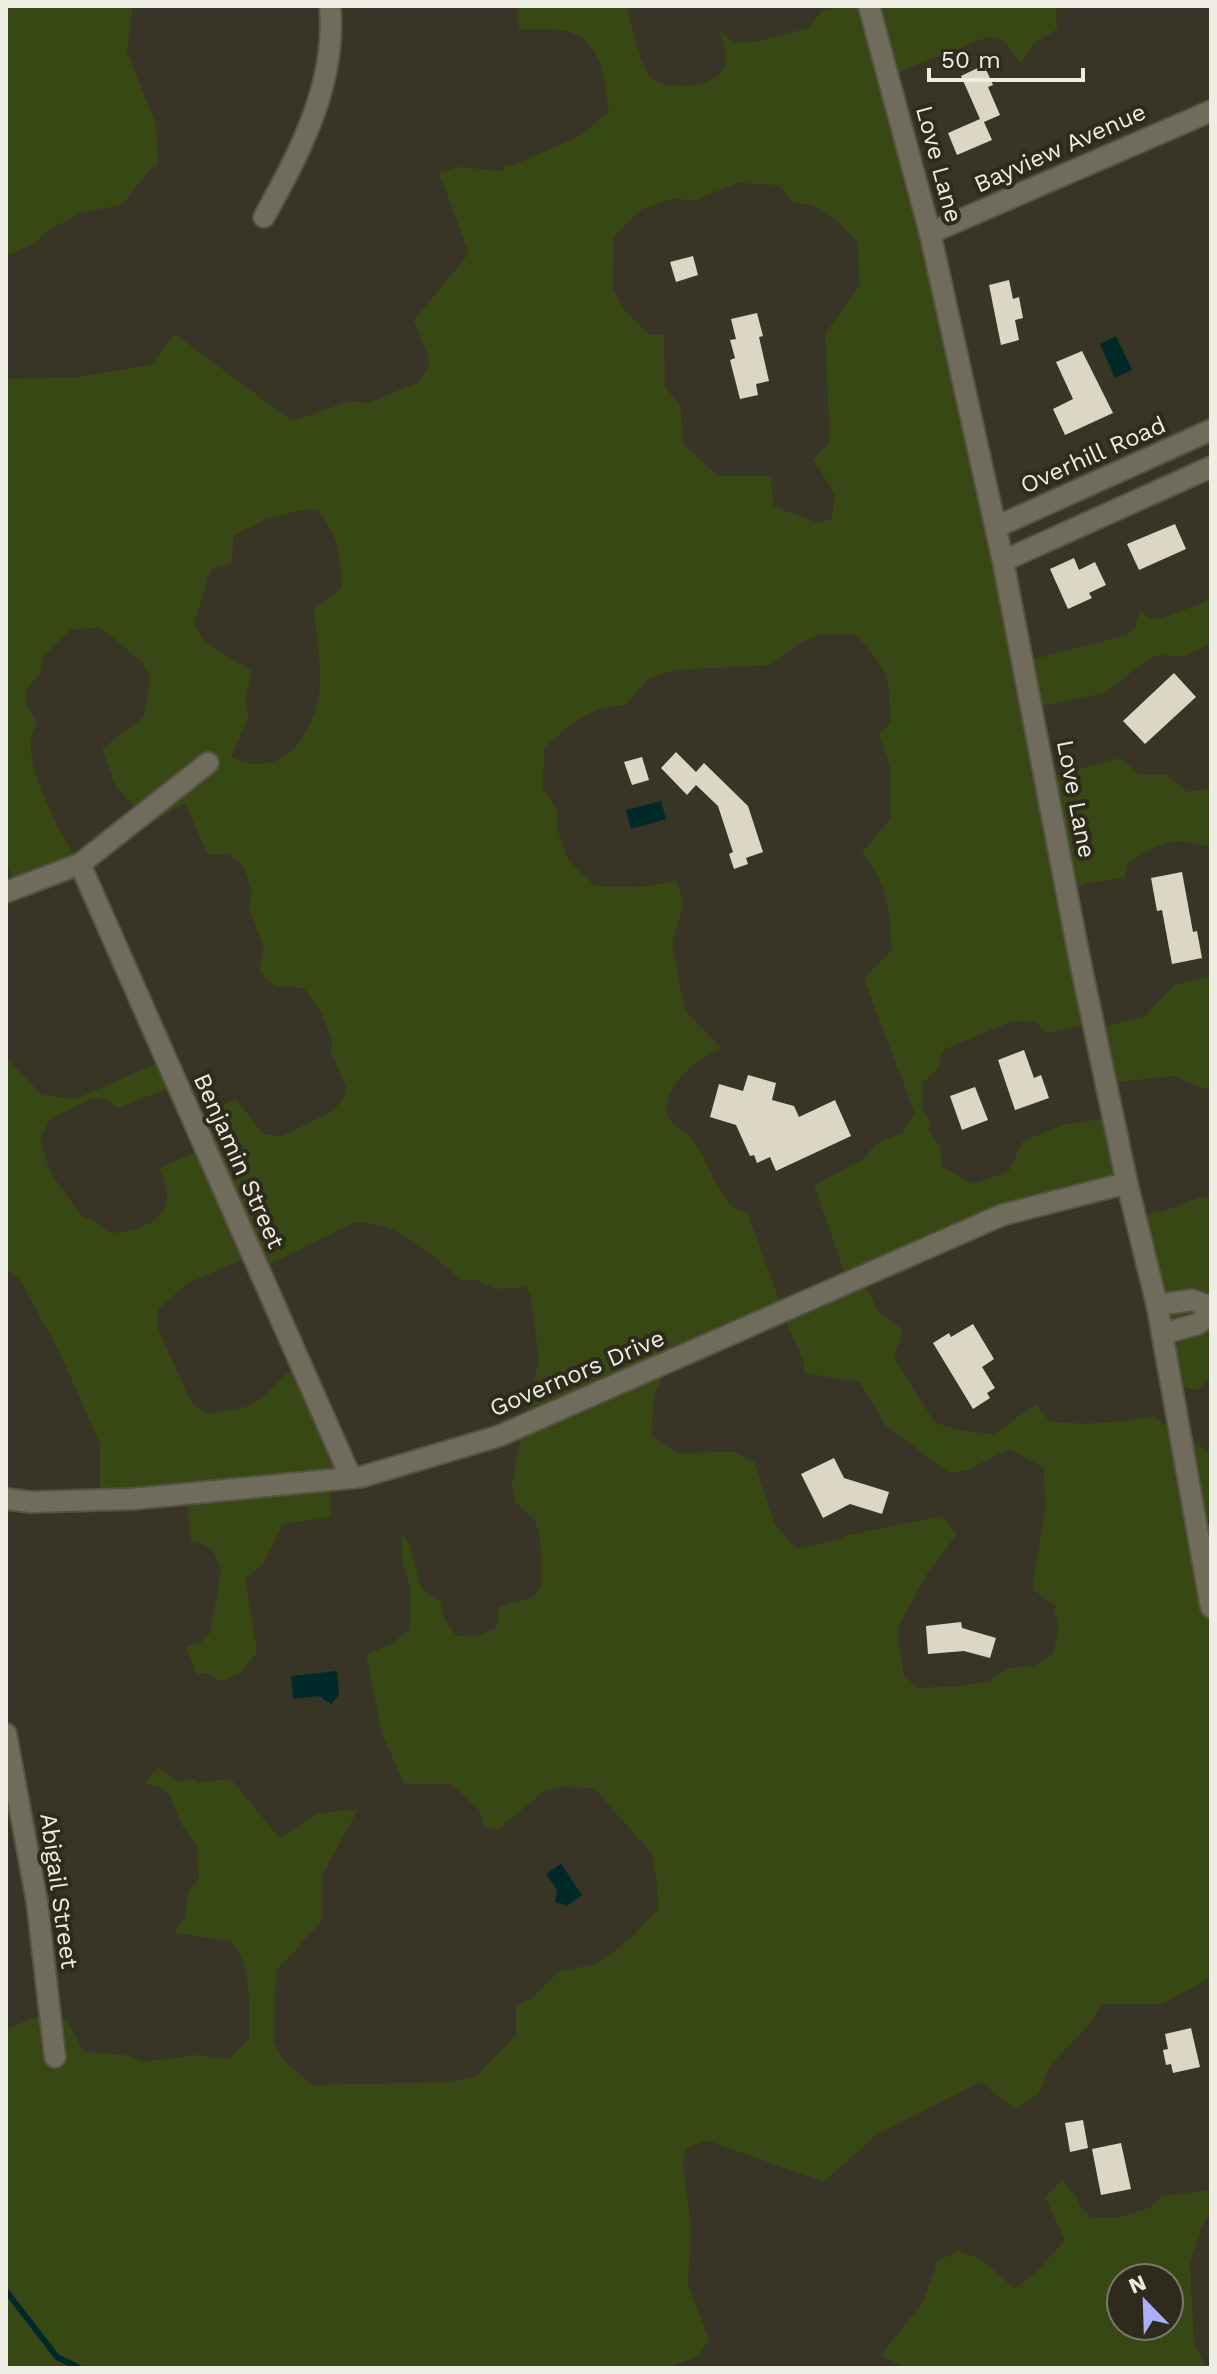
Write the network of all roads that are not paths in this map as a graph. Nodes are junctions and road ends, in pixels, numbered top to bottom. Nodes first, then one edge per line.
1 (330, 6) edge
2 (869, 6) edge
3 (1211, 111) edge
4 (264, 217) dead end
5 (930, 233) junction
6 (1211, 430) edge
7 (1211, 467) edge
8 (996, 527) junction
9 (1003, 561) junction
10 (208, 763) dead end
11 (80, 864) junction
12 (6, 892) edge
13 (1127, 1183) junction
14 (1157, 1305) junction
15 (1211, 1309) edge
16 (1162, 1334) junction
17 (351, 1478) junction
18 (11, 1504) edge
19 (1211, 1607) edge
20 (6, 1734) edge
21 (55, 2057) dead end

1 - 4 street
2 - 5 street, Love Lane
3 - 5 street, Bayview Avenue
5 - 8 street, Love Lane
6 - 8 street, Overhill Road
7 - 9 street
8 - 9 street, Love Lane
9 - 13 street, Love Lane
10 - 11 street
11 - 12 street
11 - 17 street, Benjamin Street
13 - 14 street, Love Lane
13 - 17 street, Governors Drive
14 - 15 street
14 - 16 street, Love Lane
15 - 16 street
16 - 19 street, Love Lane
17 - 18 street, Governors Drive
20 - 21 street, Abigail Street

